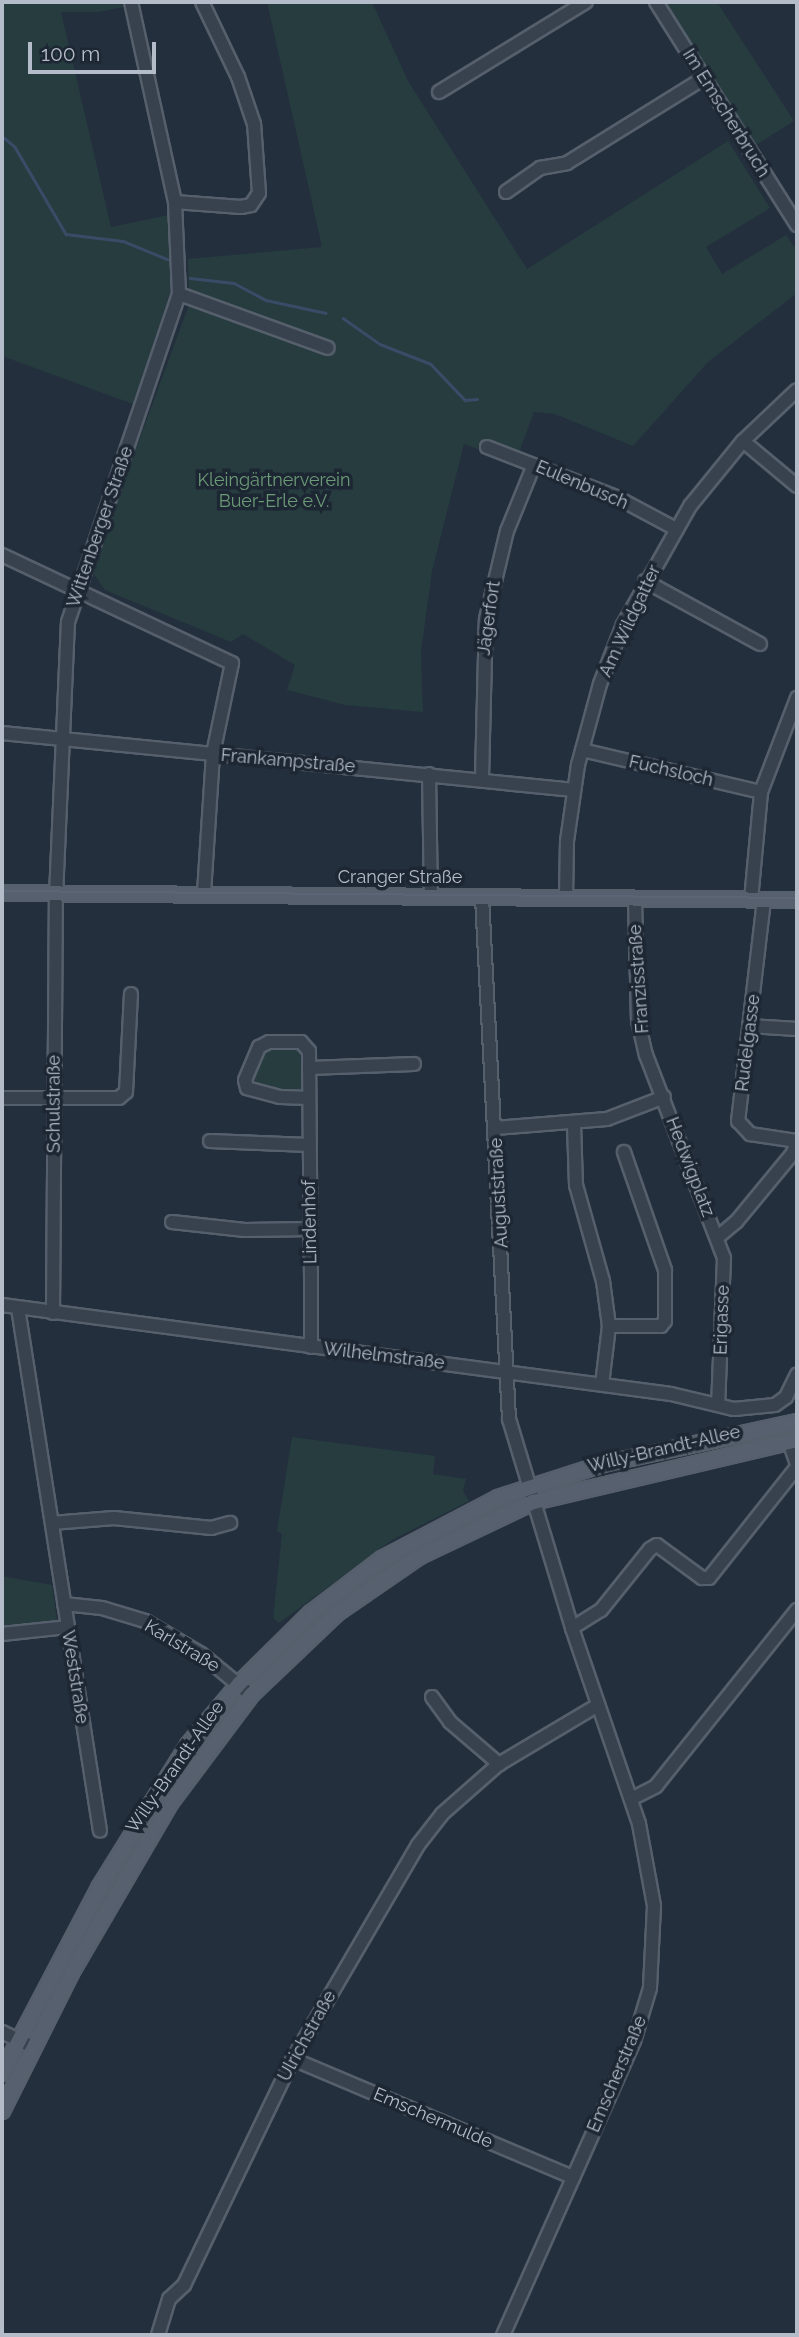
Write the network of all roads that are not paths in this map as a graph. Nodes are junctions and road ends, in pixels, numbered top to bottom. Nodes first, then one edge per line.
1 (202, 2) edge
2 (586, 2) edge
3 (656, 2) edge
4 (136, 4) edge
5 (704, 78) junction
6 (439, 92) dead end
7 (506, 192) dead end
8 (175, 202) junction
9 (797, 225) edge
10 (179, 294) junction
11 (328, 348) dead end
12 (797, 390) edge
13 (743, 441) junction
14 (486, 447) dead end
15 (534, 465) junction
16 (797, 486) edge
17 (676, 529) junction
18 (2, 555) edge
19 (645, 581) junction
20 (75, 592) junction
21 (760, 644) dead end
22 (797, 698) edge
23 (2, 733) edge
24 (63, 739) junction
25 (582, 750) junction
26 (213, 754) junction
27 (429, 774) junction
28 (482, 778) junction
29 (574, 790) junction
30 (761, 792) junction
31 (2, 893) edge
32 (56, 894) junction
33 (204, 895) junction
34 (482, 897) junction
35 (431, 898) junction
36 (566, 898) junction
37 (635, 898) junction
38 (757, 900) junction
39 (797, 900) edge
40 (131, 994) dead end
41 (749, 1026) junction
42 (797, 1029) edge
43 (414, 1064) dead end
44 (309, 1068) junction
45 (664, 1097) junction
46 (2, 1098) edge
47 (309, 1098) junction
48 (55, 1099) junction
49 (574, 1125) junction
50 (495, 1128) junction
51 (210, 1141) dead end
52 (797, 1141) edge
53 (309, 1145) junction
54 (624, 1152) dead end
55 (172, 1222) dead end
56 (311, 1229) junction
57 (718, 1237) junction
58 (2, 1306) edge
59 (18, 1308) junction
60 (53, 1313) junction
61 (609, 1326) junction
62 (311, 1347) junction
63 (509, 1373) junction
64 (797, 1374) edge
65 (602, 1385) junction
66 (719, 1405) junction
67 (797, 1422) edge
68 (793, 1440) edge
69 (797, 1466) edge
70 (527, 1487) junction
71 (533, 1502) junction
72 (52, 1523) junction
73 (230, 1523) dead end
74 (64, 1604) junction
75 (797, 1610) edge
76 (67, 1627) junction
77 (572, 1628) junction
78 (2, 1634) edge
79 (239, 1684) junction
80 (251, 1695) junction
81 (432, 1698) dead end
82 (598, 1705) junction
83 (499, 1764) junction
84 (631, 1799) junction
85 (100, 1831) dead end
86 (2, 2032) edge
87 (18, 2039) junction
88 (33, 2047) junction
89 (293, 2059) junction
90 (2, 2073) edge
91 (2, 2111) edge
92 (573, 2177) junction
93 (158, 2335) edge
94 (503, 2335) edge

1 - 8 street
2 - 6 street
3 - 5 street, Im Emscherbruch
4 - 8 street
5 - 7 street
5 - 9 street, Im Emscherbruch
8 - 10 street
10 - 11 street
10 - 20 street, Wittenberger Straße
12 - 13 street, Am Wildgatter
13 - 16 street
13 - 17 street, Am Wildgatter
14 - 15 street, Eulenbusch
15 - 17 street, Eulenbusch
15 - 28 street, Jägerfort
17 - 19 street, Am Wildgatter
18 - 20 street
19 - 21 street
19 - 25 street, Am Wildgatter
20 - 24 street, Wittenberger Straße
20 - 26 street
22 - 30 street, Rudelgasse
23 - 24 street, Frankampstraße
24 - 26 street, Frankampstraße
24 - 32 street, Wittenberger Straße
25 - 29 street, Am Wildgatter
25 - 30 street, Fuchsloch
26 - 27 street, Frankampstraße
26 - 33 street
27 - 28 street, Frankampstraße
27 - 35 street
28 - 29 street, Frankampstraße
29 - 36 street, Am Wildgatter
30 - 38 street, Rudelgasse
31 - 32 main road, Cranger Straße
32 - 33 main road, Cranger Straße
32 - 48 street, Schulstraße
33 - 35 main road, Cranger Straße
34 - 35 main road, Cranger Straße
34 - 36 main road, Cranger Straße
34 - 50 street, Auguststraße
36 - 37 main road, Cranger Straße
37 - 38 main road, Cranger Straße
37 - 45 street, Franzisstraße
38 - 39 main road, Cranger Straße
38 - 41 street, Rudelgasse
40 - 48 street
41 - 42 street
41 - 52 street, Rudelgasse
43 - 44 street
44 - 47 street, Lindenhof
44 - 47 street, Lindenhof
45 - 49 street
45 - 57 street, Hedwigplatz
46 - 48 street
47 - 53 street, Lindenhof
48 - 60 street, Schulstraße
49 - 50 street
49 - 61 street
50 - 63 street, Auguststraße
51 - 53 street
52 - 57 street, Hedwigplatz
53 - 56 street, Lindenhof
54 - 61 street
55 - 56 street
56 - 62 street, Lindenhof
57 - 66 street, Erigasse
58 - 59 street, Wilhelmstraße
59 - 60 street, Wilhelmstraße
59 - 72 street, Weststraße
60 - 62 street, Wilhelmstraße
61 - 65 street
62 - 63 street, Wilhelmstraße
63 - 65 street, Wilhelmstraße
63 - 70 street, Auguststraße
64 - 66 street, Wilhelmstraße
65 - 66 street, Wilhelmstraße
67 - 70 main road, Willy-Brandt-Allee
68 - 69 street
68 - 71 main road, Willy-Brandt-Allee
69 - 77 street
70 - 71 street, Emscherstraße
70 - 79 main road, Willy-Brandt-Allee
71 - 77 street, Emscherstraße
71 - 80 main road, Willy-Brandt-Allee
72 - 73 street
72 - 74 street, Weststraße
74 - 76 street, Weststraße
74 - 79 street, Karlstraße
75 - 84 street
76 - 78 street
76 - 85 street, Weststraße
77 - 82 street, Emscherstraße
79 - 80 street, Karlstraße
79 - 87 main road, Willy-Brandt-Allee
80 - 88 main road, Willy-Brandt-Allee
81 - 83 street
82 - 83 street, Ulrichstraße
82 - 84 street, Emscherstraße
83 - 89 street, Ulrichstraße
84 - 92 street, Emscherstraße
86 - 87 street
87 - 88 street
87 - 90 main road, Willy-Brandt-Allee
88 - 91 main road, Willy-Brandt-Allee
89 - 92 street, Emschermulde
89 - 93 street, Ulrichstraße
92 - 94 street, Emscherstraße

